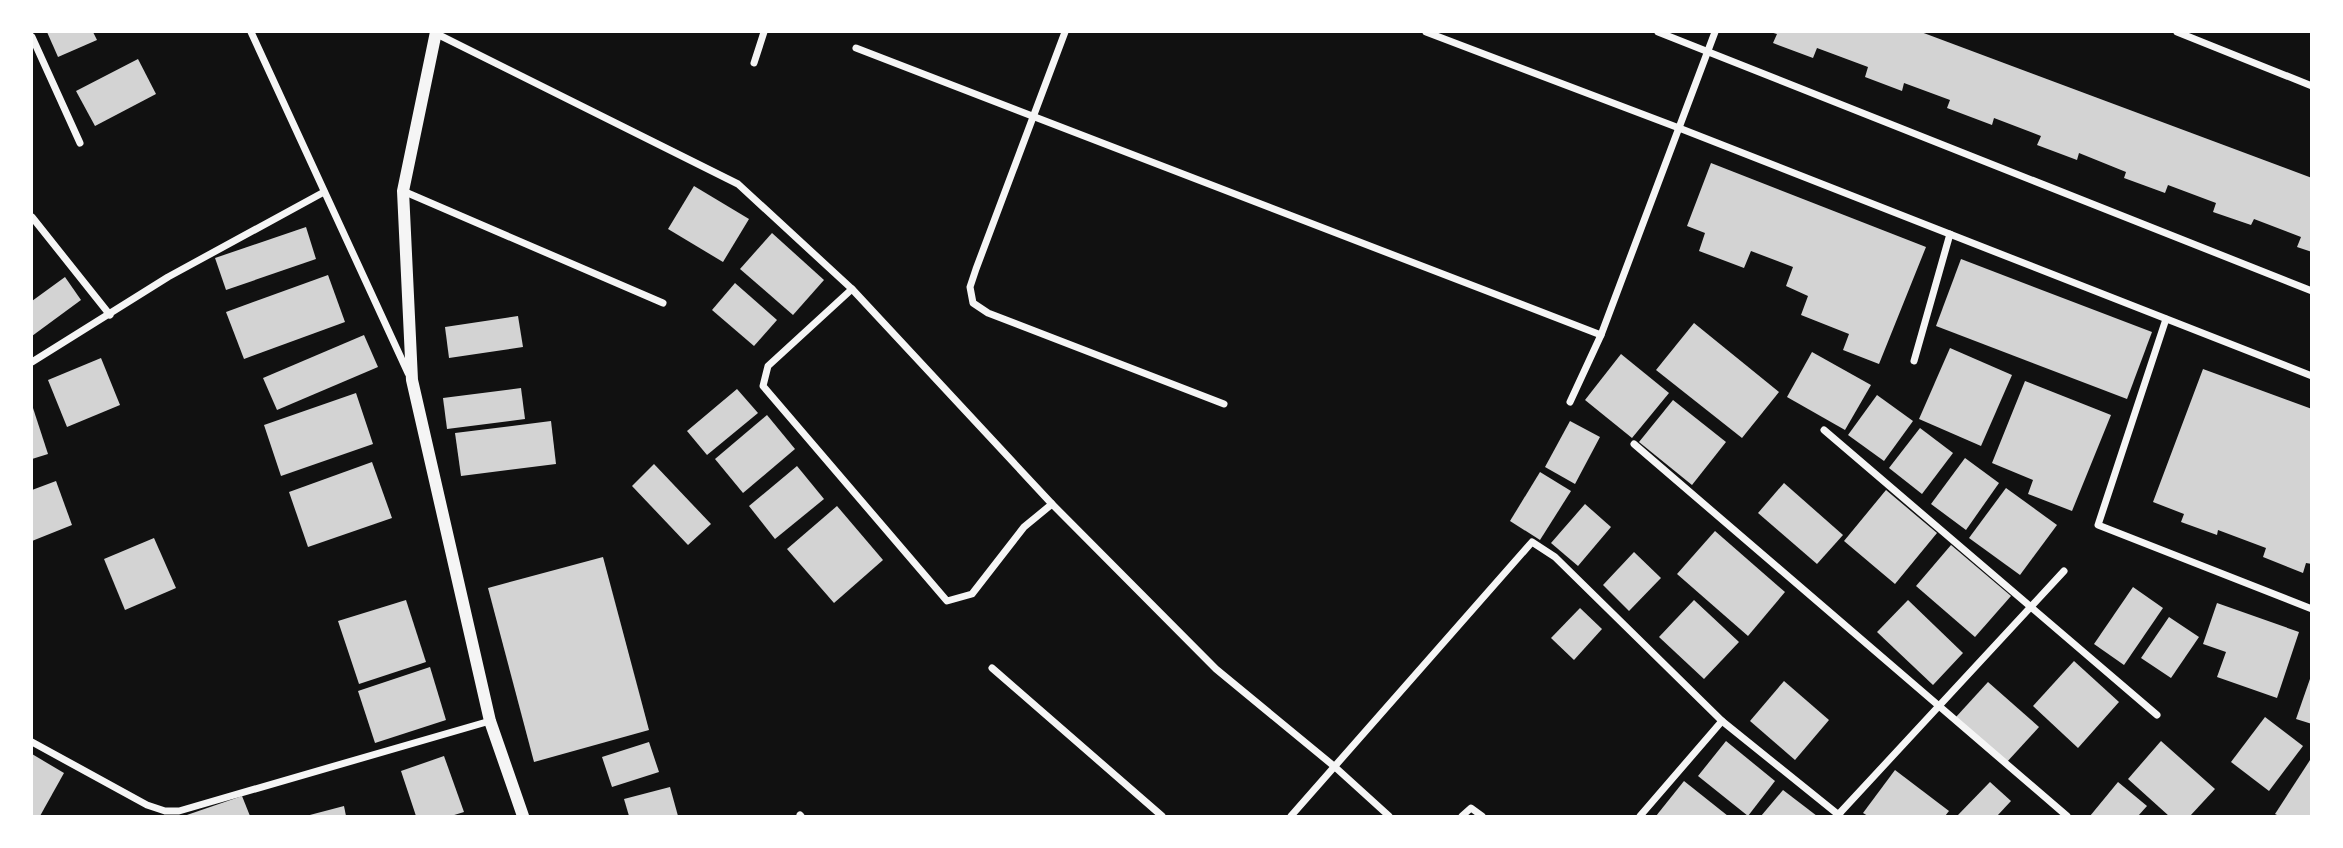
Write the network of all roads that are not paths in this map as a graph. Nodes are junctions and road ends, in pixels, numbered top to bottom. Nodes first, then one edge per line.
1 (251, 32) edge
2 (436, 32) edge
3 (764, 32) edge
4 (1065, 32) edge
5 (1426, 32) edge
6 (1658, 32) edge
7 (1716, 32) edge
8 (2177, 32) edge
9 (32, 37) edge
10 (856, 48) dead end
11 (1709, 50) junction
12 (754, 63) dead end
13 (2312, 86) edge
14 (1033, 116) junction
15 (1679, 128) junction
16 (80, 143) dead end
17 (403, 191) junction
18 (324, 192) junction
19 (32, 217) edge
20 (1950, 234) junction
21 (852, 289) junction
22 (2312, 291) edge
23 (663, 303) dead end
24 (110, 314) junction
25 (2166, 319) junction
26 (1601, 335) junction
27 (1914, 361) dead end
28 (32, 362) edge
29 (2312, 376) edge
30 (412, 380) junction
31 (1570, 402) dead end
32 (1224, 404) dead end
33 (1824, 430) dead end
34 (1634, 444) dead end
35 (1052, 504) junction
36 (2064, 571) dead end
37 (2033, 607) junction
38 (2312, 609) edge
39 (992, 668) dead end
40 (1939, 707) junction
41 (2157, 715) dead end
42 (490, 721) junction
43 (1722, 721) junction
44 (32, 742) edge
45 (1335, 767) junction
46 (1839, 816) edge
47 (523, 817) edge
48 (1162, 817) edge
49 (1291, 817) edge
50 (1389, 817) edge
51 (1462, 817) edge
52 (1482, 817) edge
53 (1640, 817) edge
54 (2067, 817) edge

1 - 18 street
2 - 17 street
2 - 21 street
3 - 12 street
4 - 14 street
5 - 15 street
6 - 11 street
7 - 11 street
8 - 13 street
9 - 16 street
10 - 14 street
11 - 15 street
11 - 22 street
14 - 26 street
14 - 32 street
15 - 20 street
15 - 26 street
17 - 23 street
17 - 30 street
18 - 24 street
18 - 30 street
19 - 24 street
20 - 25 street
20 - 27 street
21 - 35 street
21 - 35 street
24 - 28 street
25 - 29 street
25 - 38 street
26 - 31 street
30 - 42 street
33 - 37 street
34 - 40 street
35 - 45 street
36 - 37 street
37 - 40 street
37 - 41 street
39 - 48 street
40 - 46 street
40 - 54 street
42 - 44 street
42 - 47 street
43 - 45 street
43 - 46 street
43 - 53 street
45 - 49 street
45 - 50 street
51 - 52 street

